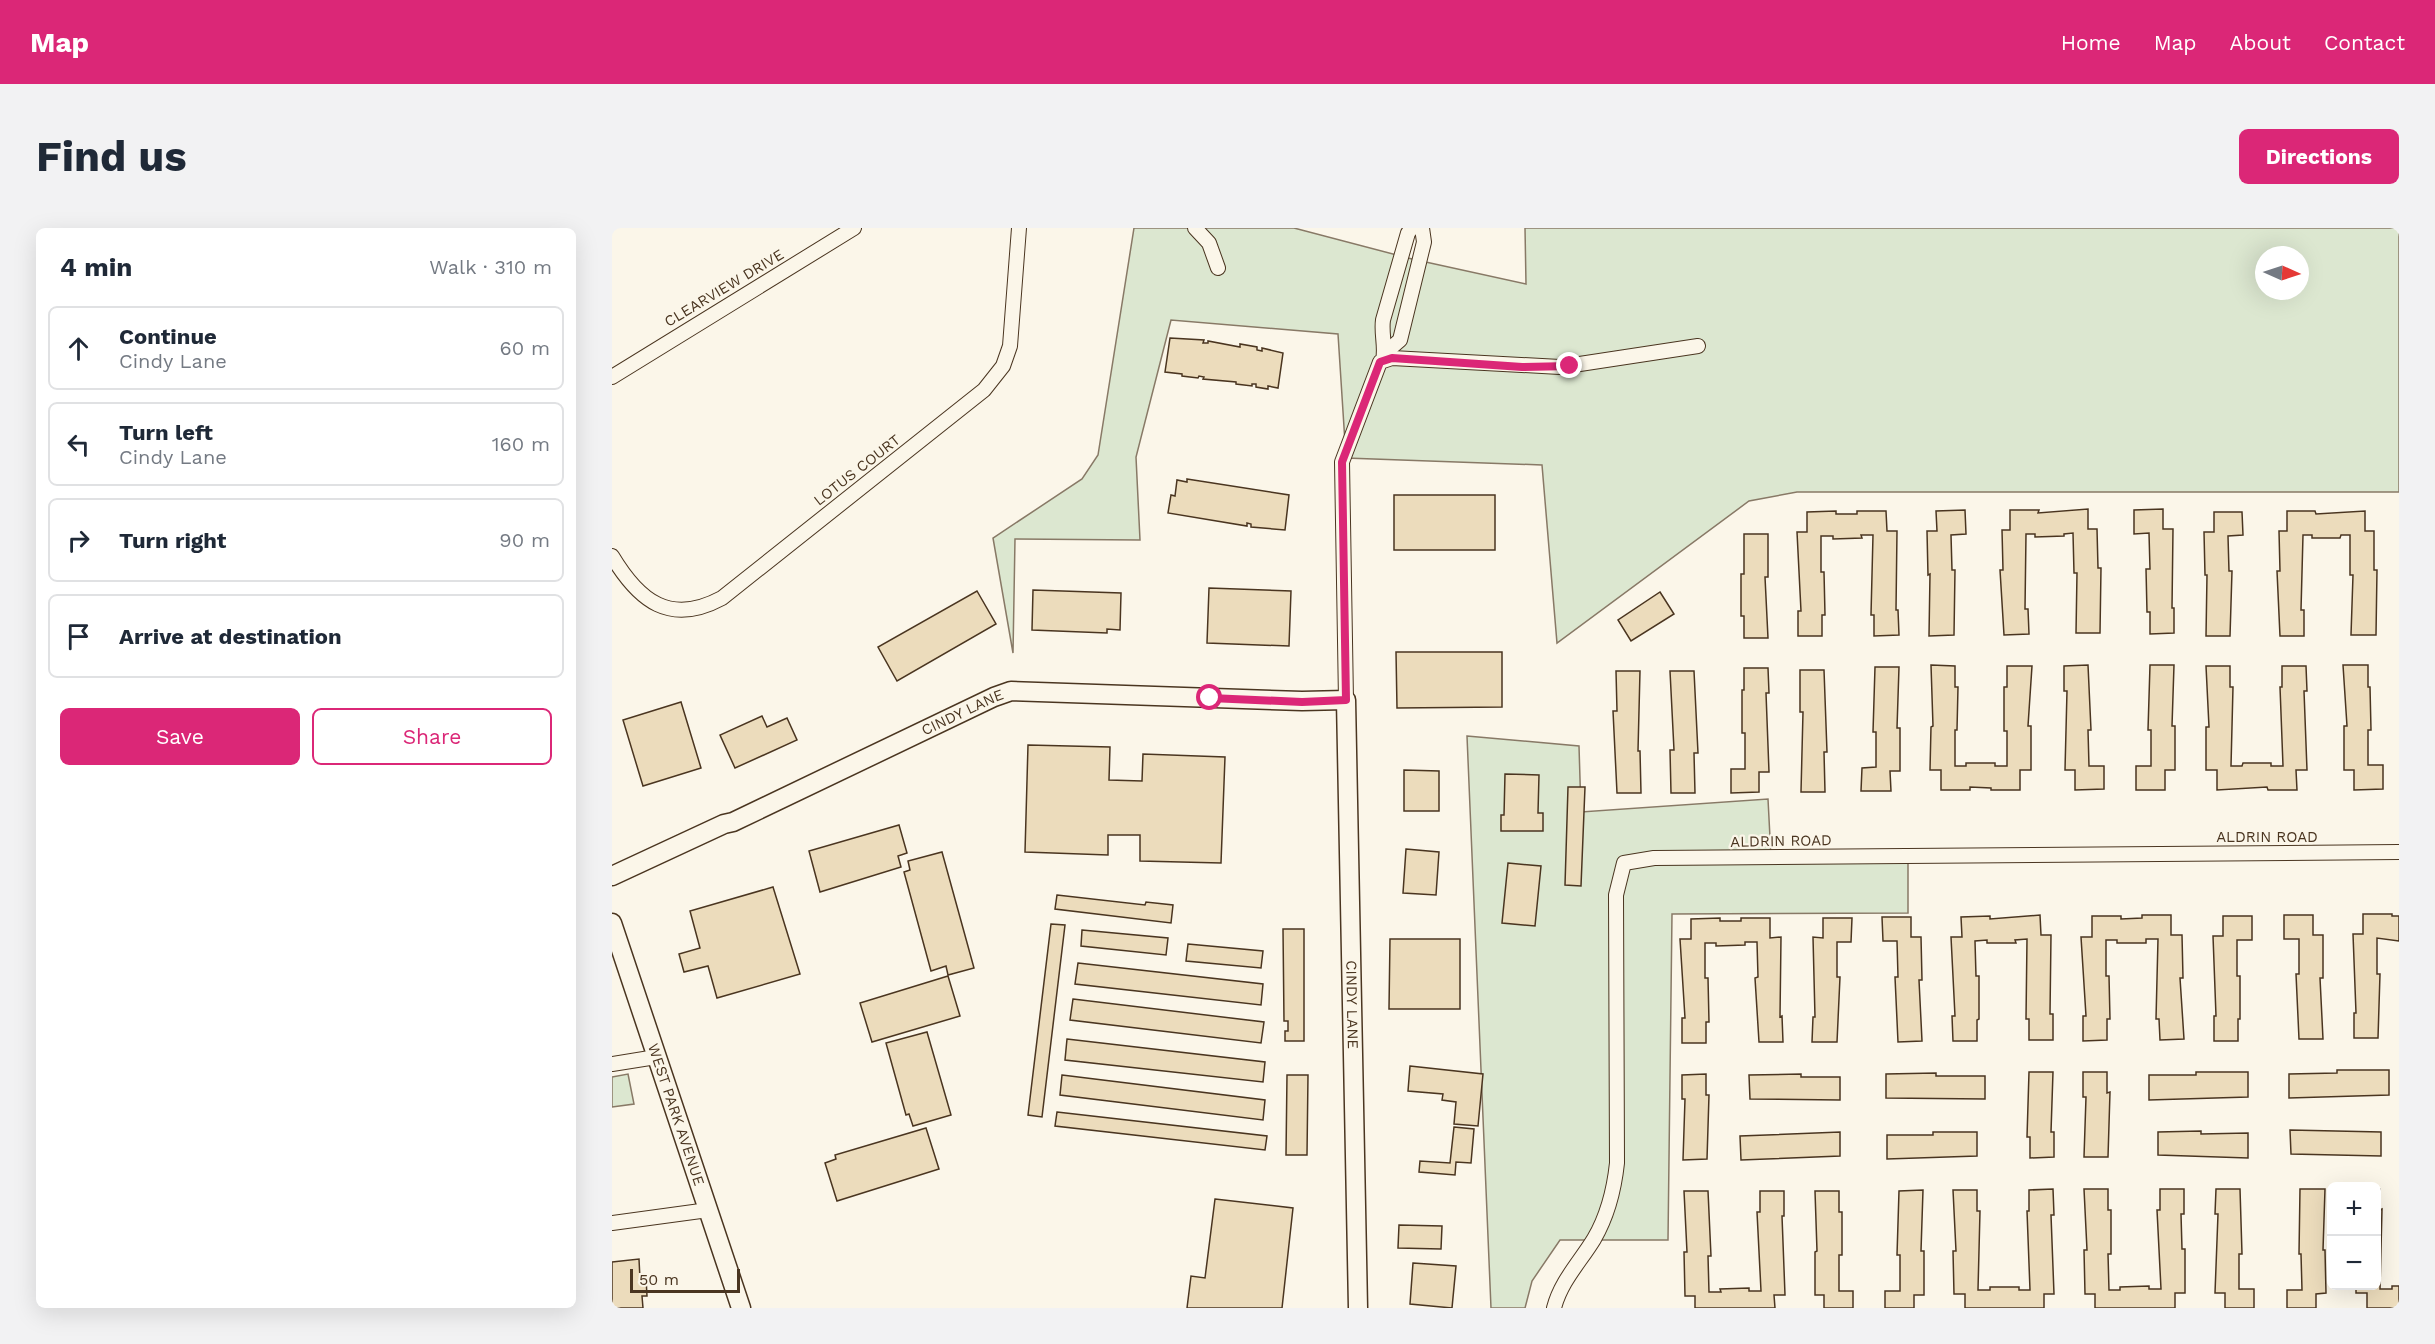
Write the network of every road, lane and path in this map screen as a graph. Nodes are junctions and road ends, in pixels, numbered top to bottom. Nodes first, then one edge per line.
1 (854, 228) edge
2 (1019, 228) edge
3 (1195, 228) edge
4 (1412, 228) edge
5 (1422, 228) edge
6 (1218, 268) dead end
7 (1698, 346) dead end
8 (1386, 357) junction
9 (612, 377) edge
10 (612, 556) edge
11 (1346, 700) junction
12 (2399, 852) edge
13 (612, 876) edge
14 (612, 923) edge
15 (656, 1057) junction
16 (612, 1064) edge
17 (708, 1210) junction
18 (612, 1223) edge
19 (741, 1308) edge
20 (1358, 1308) edge
21 (1554, 1308) edge

1 - 9 street, CLEARVIEW DRIVE
2 - 10 street, LOTUS COURT
3 - 6 street
4 - 8 street
5 - 8 street, CINDY LANE
7 - 8 street
8 - 11 street, CINDY LANE
11 - 13 street, CINDY LANE
11 - 20 street, CINDY LANE
12 - 21 street, ALDRIN ROAD
14 - 15 street, WEST PARK AVENUE
15 - 16 street
15 - 17 street, WEST PARK AVENUE
17 - 18 street
17 - 19 street, WEST PARK AVENUE

